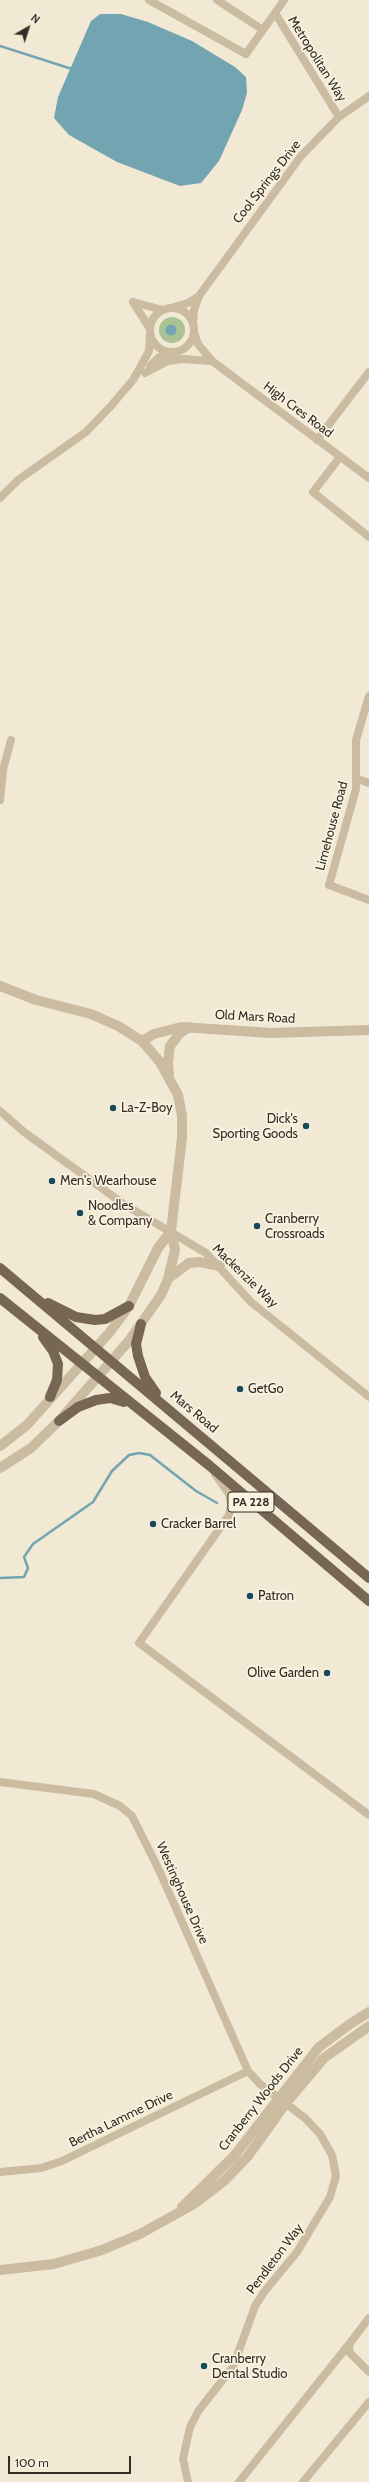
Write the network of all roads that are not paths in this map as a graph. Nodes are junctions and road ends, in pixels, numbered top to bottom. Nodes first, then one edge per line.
1 (149, 0) edge
2 (217, 0) edge
3 (284, 0) edge
4 (275, 13) junction
5 (263, 30) junction
6 (369, 96) edge
7 (339, 118) junction
8 (199, 296) junction
9 (166, 309) junction
10 (193, 328) junction
11 (150, 331) junction
12 (170, 352) junction
13 (212, 362) junction
14 (369, 372) edge
15 (145, 373) junction
16 (133, 380) junction
17 (317, 440) junction
18 (340, 457) junction
19 (369, 478) edge
20 (0, 498) edge
21 (369, 537) edge
22 (369, 696) edge
23 (11, 740) dead end
24 (357, 779) junction
25 (369, 783) edge
26 (0, 800) edge
27 (369, 900) edge
28 (0, 986) edge
29 (190, 1027) junction
30 (369, 1030) edge
31 (142, 1041) junction
32 (170, 1079) junction
33 (0, 1111) edge
34 (171, 1231) junction
35 (220, 1266) junction
36 (0, 1268) edge
37 (168, 1279) junction
38 (0, 1298) edge
39 (36, 1298) junction
40 (128, 1306) junction
41 (33, 1324) junction
42 (141, 1324) junction
43 (96, 1348) junction
44 (112, 1361) junction
45 (82, 1364) junction
46 (97, 1377) junction
47 (50, 1397) junction
48 (369, 1397) edge
49 (162, 1403) junction
50 (131, 1405) junction
51 (59, 1421) junction
52 (0, 1446) edge
53 (210, 1466) junction
54 (0, 1468) edge
55 (369, 1578) edge
56 (369, 1600) edge
57 (0, 1782) edge
58 (369, 1815) edge
59 (369, 2012) edge
60 (369, 2026) edge
61 (369, 2033) edge
62 (343, 2043) junction
63 (248, 2071) junction
64 (283, 2100) junction
65 (0, 2172) edge
66 (0, 2270) edge
67 (369, 2318) edge
68 (350, 2343) junction
69 (369, 2372) edge
70 (369, 2402) edge
71 (188, 2482) edge
72 (239, 2482) edge
73 (303, 2482) edge

1 - 5 street, Metropolitan Way
2 - 5 street
3 - 4 street, Metropolitan Way
4 - 5 street, Metropolitan Way
4 - 7 street, Metropolitan Way
6 - 7 street, Cool Springs Drive
7 - 8 street, Cool Springs Drive
8 - 9 street, Cool Springs Drive
8 - 10 street, Cool Springs Drive
9 - 10 street
9 - 11 street
9 - 11 street
10 - 12 street
10 - 13 street, High Cres Road
11 - 12 street
11 - 16 street
12 - 15 street
13 - 15 street
13 - 17 street, High Cres Road
14 - 17 street
15 - 16 street
16 - 20 street
17 - 18 street, High Cres Road
18 - 19 street, High Cres Road
18 - 21 street
22 - 24 street, Limehouse Road
23 - 26 street
24 - 25 street, Limehouse Road
24 - 27 street, Limehouse Road
28 - 31 street
29 - 30 street, Old Mars Road
29 - 31 street, Old Mars Road
29 - 32 street
31 - 32 street
32 - 34 street
33 - 34 street, Mackenzie Way
34 - 35 street, Mackenzie Way
34 - 37 street
34 - 40 street
35 - 37 street
35 - 48 street, Mackenzie Way
36 - 39 main road, Mars Road / PA 228
37 - 42 street
38 - 41 main road, PA 228
39 - 40 main road
39 - 43 main road, Mars Road / PA 228
40 - 43 street
41 - 45 main road, PA 228
41 - 47 main road
42 - 44 street
42 - 49 main road
43 - 44 main road, Mars Road / PA 228
43 - 45 street
44 - 46 street
44 - 49 main road, Mars Road / PA 228
45 - 46 main road, PA 228
45 - 47 street
46 - 50 main road, PA 228
46 - 51 street
47 - 52 street
49 - 55 main road, Mars Road / PA 228
50 - 51 main road
50 - 53 main road, PA 228
51 - 54 street
53 - 56 main road, PA 228
53 - 58 street
57 - 63 street, Westinghouse Drive
59 - 64 street, Cranberry Woods Drive
60 - 62 street, Cranberry Woods Drive
61 - 62 street
62 - 64 street, Cranberry Woods Drive
63 - 64 street, Westinghouse Drive
63 - 65 street, Bertha Lamme Drive
64 - 66 street, Cranberry Woods Drive
64 - 71 street, Pendleton Way
67 - 68 street
68 - 69 street
68 - 72 street
70 - 73 street

